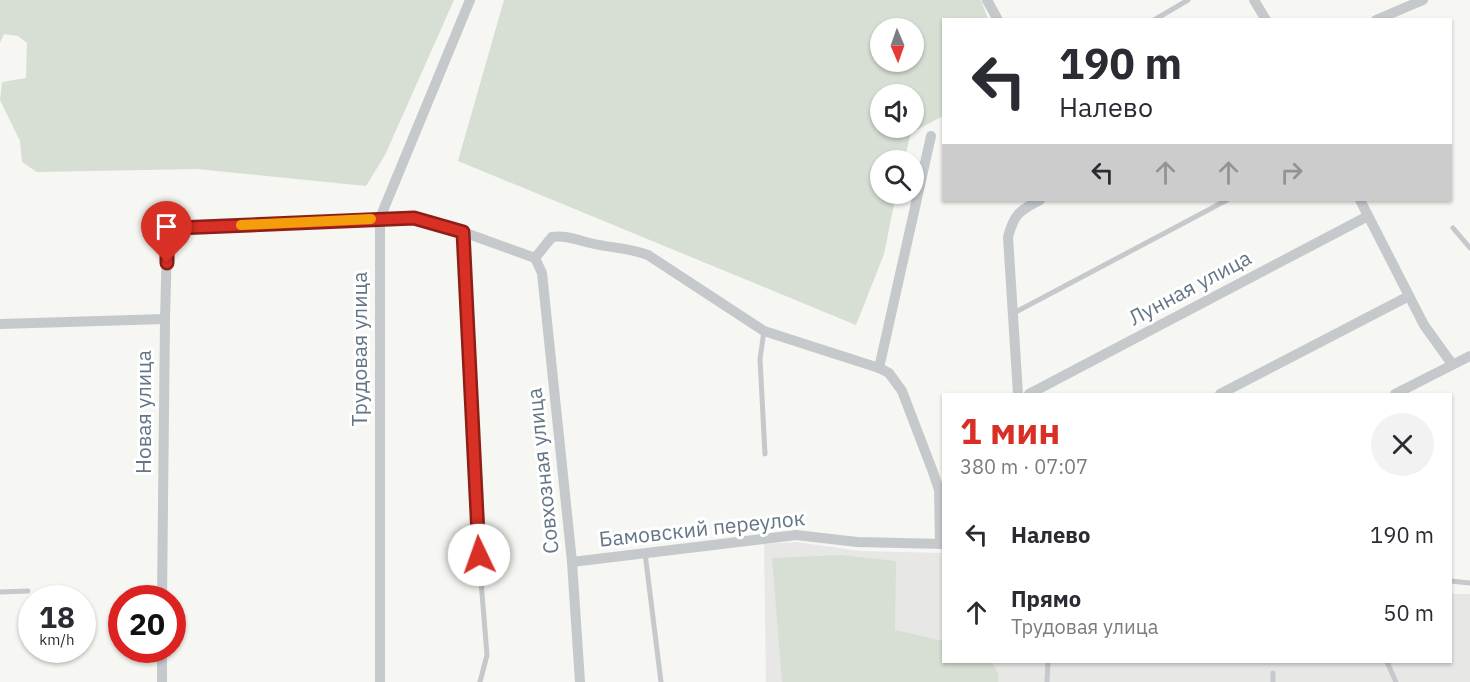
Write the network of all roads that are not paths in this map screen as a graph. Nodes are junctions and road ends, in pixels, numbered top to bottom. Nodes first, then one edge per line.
1 (470, 0) edge
2 (987, 0) edge
3 (1188, 0) edge
4 (1254, 0) edge
5 (1423, 0) edge
6 (997, 18) edge
7 (1157, 18) edge
8 (1265, 18) edge
9 (1381, 18) edge
10 (931, 136) dead end
11 (1038, 201) edge
12 (1225, 201) edge
13 (1360, 201) edge
14 (1368, 216) junction
15 (380, 219) junction
16 (1453, 228) dead end
17 (463, 232) junction
18 (1470, 248) edge
19 (535, 258) junction
20 (1409, 296) junction
21 (1013, 313) junction
22 (165, 319) junction
23 (0, 324) edge
24 (765, 331) junction
25 (1470, 356) edge
26 (1452, 364) junction
27 (879, 368) junction
28 (1018, 393) edge
29 (1031, 393) edge
30 (1222, 393) edge
31 (1397, 393) edge
32 (765, 454) dead end
33 (942, 544) edge
34 (645, 553) junction
35 (572, 562) junction
36 (1452, 581) edge
37 (1470, 583) edge
38 (162, 585) edge
39 (18, 591) edge
40 (0, 592) edge
41 (162, 663) edge
42 (1048, 663) edge
43 (1387, 663) edge
44 (1273, 674) dead end
45 (162, 682) edge
46 (380, 682) edge
47 (480, 682) edge
48 (580, 682) edge
49 (661, 682) edge
50 (1047, 682) edge
51 (1274, 682) edge
52 (1396, 682) edge

1 - 15 street
2 - 6 street
3 - 7 lane
4 - 8 street
5 - 9 street
10 - 27 street
11 - 21 street
12 - 21 lane
13 - 14 street
14 - 20 street
14 - 29 street, Лунная улица
15 - 17 street
15 - 22 street, Новая улица
15 - 46 street, Трудовая улица
16 - 18 lane
17 - 19 street
17 - 47 lane
19 - 24 street
19 - 35 street, Совхозная улица
20 - 26 street
20 - 30 street
21 - 28 street
22 - 23 street
22 - 38 street, Новая улица
24 - 27 street
24 - 32 lane
25 - 26 street
26 - 31 street
27 - 33 street
33 - 34 street, Бамовский переулок
34 - 35 street, Бамовский переулок
34 - 49 lane
35 - 48 street, Совхозная улица
36 - 37 lane
39 - 40 lane
41 - 45 street
42 - 50 lane
43 - 52 lane
44 - 51 lane

